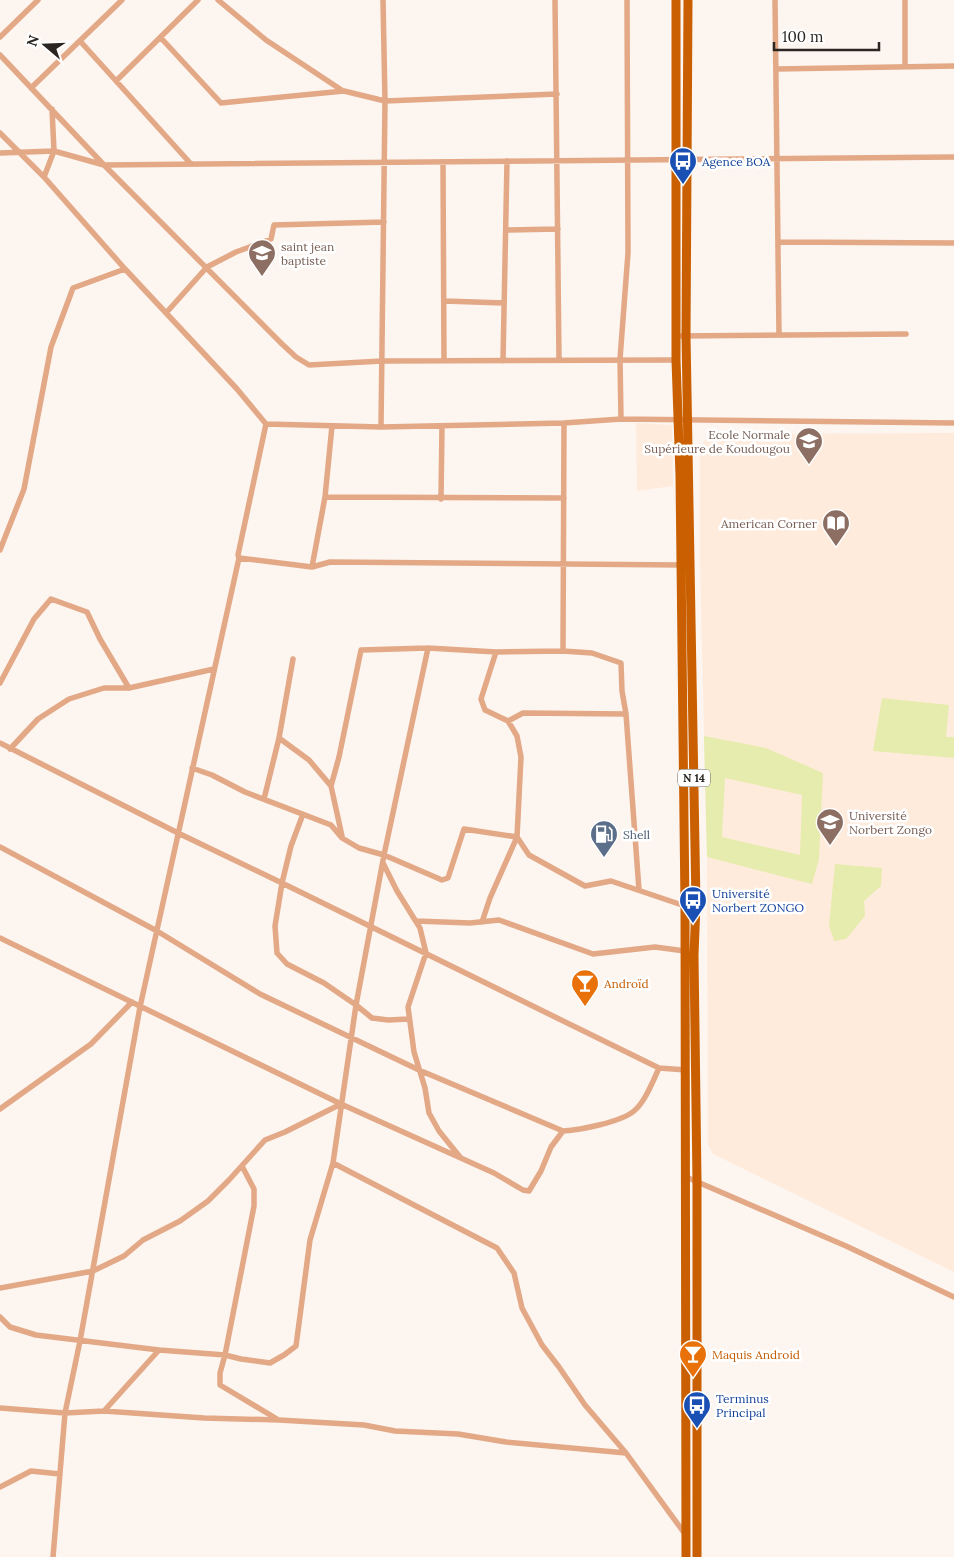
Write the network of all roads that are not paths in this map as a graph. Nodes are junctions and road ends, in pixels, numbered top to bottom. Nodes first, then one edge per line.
1 (38, 0) edge
2 (122, 0) edge
3 (198, 0) edge
4 (218, 0) edge
5 (383, 0) edge
6 (555, 0) edge
7 (627, 0) edge
8 (676, 0) edge
9 (688, 0) edge
10 (775, 0) edge
11 (905, 0) edge
12 (0, 37) edge
13 (161, 38) junction
14 (80, 41) junction
15 (0, 55) edge
16 (954, 66) edge
17 (905, 67) junction
18 (776, 69) junction
19 (117, 80) junction
20 (32, 88) junction
21 (344, 91) junction
22 (557, 94) junction
23 (385, 101) junction
24 (52, 109) junction
25 (0, 132) edge
26 (54, 151) junction
27 (20, 152) junction
28 (0, 153) edge
29 (954, 157) edge
30 (776, 159) junction
31 (628, 160) junction
32 (676, 160) junction
33 (688, 160) junction
34 (507, 161) junction
35 (557, 161) junction
36 (384, 162) junction
37 (443, 162) junction
38 (191, 164) junction
39 (104, 165) junction
40 (44, 177) junction
41 (384, 222) junction
42 (558, 229) junction
43 (506, 230) junction
44 (778, 242) junction
45 (954, 244) edge
46 (207, 267) junction
47 (125, 269) junction
48 (444, 301) junction
49 (504, 303) junction
50 (166, 313) junction
51 (779, 334) junction
52 (906, 334) dead end
53 (676, 336) junction
54 (686, 336) junction
55 (560, 359) junction
56 (620, 359) junction
57 (676, 360) junction
58 (382, 361) junction
59 (444, 361) junction
60 (503, 361) junction
61 (621, 419) junction
62 (677, 420) junction
63 (688, 420) junction
64 (564, 423) junction
65 (954, 423) edge
66 (266, 424) junction
67 (332, 426) junction
68 (442, 426) junction
69 (382, 427) junction
70 (325, 497) junction
71 (564, 498) junction
72 (441, 499) junction
73 (0, 550) edge
74 (239, 558) junction
75 (564, 563) junction
76 (681, 564) junction
77 (312, 567) junction
78 (428, 648) junction
79 (563, 651) junction
80 (496, 652) junction
81 (293, 659) dead end
82 (214, 669) junction
83 (0, 683) edge
84 (129, 688) junction
85 (626, 714) junction
86 (508, 721) junction
87 (279, 738) junction
88 (0, 743) edge
89 (10, 748) junction
90 (192, 768) junction
91 (331, 786) junction
92 (264, 799) junction
93 (303, 814) junction
94 (178, 833) junction
95 (517, 836) junction
96 (342, 838) junction
97 (0, 847) edge
98 (384, 855) junction
99 (383, 863) junction
100 (282, 883) junction
101 (638, 890) junction
102 (685, 906) junction
103 (416, 921) junction
104 (482, 922) junction
105 (372, 927) junction
106 (157, 931) junction
107 (0, 938) edge
108 (685, 951) junction
109 (426, 953) junction
110 (132, 1002) junction
111 (356, 1005) junction
112 (140, 1007) junction
113 (409, 1019) junction
114 (352, 1038) junction
115 (659, 1068) junction
116 (420, 1070) junction
117 (686, 1070) junction
118 (341, 1104) junction
119 (0, 1109) edge
120 (563, 1131) junction
121 (461, 1158) junction
122 (334, 1162) junction
123 (242, 1166) junction
124 (686, 1177) junction
125 (697, 1181) junction
126 (93, 1271) junction
127 (0, 1288) edge
128 (954, 1297) edge
129 (0, 1317) edge
130 (80, 1341) junction
131 (159, 1350) junction
132 (226, 1354) junction
133 (0, 1408) edge
134 (104, 1411) junction
135 (65, 1413) junction
136 (279, 1420) junction
137 (626, 1453) junction
138 (60, 1474) junction
139 (0, 1487) edge
140 (686, 1536) junction
141 (53, 1557) edge
142 (686, 1557) edge
143 (697, 1557) edge

1 - 12 street
2 - 14 street
3 - 13 street
4 - 21 street
5 - 23 street
6 - 22 street
7 - 31 street
8 - 32 main road, N 14
9 - 33 main road, N 14
10 - 18 street
11 - 17 street
13 - 19 street
13 - 21 street
14 - 19 street
14 - 20 street
15 - 20 street
16 - 17 street
17 - 18 street
18 - 30 street
19 - 38 street
20 - 24 street
21 - 23 street
22 - 23 street
22 - 35 street
23 - 36 street
24 - 26 street
24 - 39 street
25 - 27 street
26 - 27 street
26 - 39 street
26 - 40 street
27 - 28 street
27 - 40 street
29 - 30 street
30 - 33 street
30 - 44 street
31 - 32 street
31 - 35 street
31 - 56 street
32 - 33 street
32 - 53 main road, N 14
33 - 54 main road, N 14
34 - 35 street
34 - 37 street
34 - 43 street
35 - 42 street
36 - 37 street
36 - 38 street
36 - 41 street
37 - 48 street
38 - 39 street
39 - 46 street
40 - 47 street
41 - 46 street
41 - 58 street
42 - 43 street
42 - 55 street
43 - 49 street
44 - 45 street
44 - 51 street
46 - 50 street
46 - 58 street
47 - 50 street
47 - 73 street
48 - 49 street
48 - 59 street
49 - 60 street
50 - 66 street
51 - 52 street
51 - 54 street
53 - 54 street
53 - 57 main road, N 14
54 - 63 main road, N 14
55 - 56 street
55 - 60 street
56 - 57 street
56 - 61 street
57 - 62 main road, N 14
58 - 59 street
58 - 69 street
59 - 60 street
61 - 62 street
61 - 64 street
62 - 63 street
62 - 76 main road, N 14
63 - 65 street
63 - 125 main road, N 14
64 - 68 street
64 - 71 street
66 - 67 street
66 - 74 street
67 - 69 street
67 - 70 street
68 - 69 street
68 - 72 street
70 - 72 street
70 - 77 street
71 - 72 street
71 - 75 street
74 - 77 street
74 - 82 street
75 - 76 street
75 - 77 street
75 - 79 street
76 - 102 main road, N 14
78 - 80 street
78 - 91 street
78 - 98 street
79 - 80 street
79 - 85 street
80 - 86 street
81 - 87 street
82 - 84 street
82 - 90 street
83 - 84 street
84 - 89 street
85 - 86 street
85 - 101 street
86 - 95 street
87 - 91 street
87 - 92 street
88 - 89 street
89 - 94 street
90 - 92 street
90 - 94 street
91 - 96 street
92 - 93 street
93 - 96 street
93 - 100 street
94 - 100 street
94 - 106 street
95 - 98 street
95 - 101 street
95 - 104 street
96 - 98 street
97 - 106 street
98 - 99 street
99 - 103 street
99 - 105 street
100 - 105 street
100 - 111 street
101 - 102 street
102 - 108 main road, N 14
103 - 104 street
103 - 109 street
104 - 108 street
105 - 109 street
105 - 111 street
106 - 112 street
106 - 114 street
107 - 110 street
108 - 117 main road, N 14
109 - 113 street
109 - 115 street
110 - 112 street
110 - 119 street
111 - 113 street
111 - 114 street
112 - 118 street
112 - 126 street
113 - 116 street
114 - 116 street
114 - 118 street
115 - 117 street
115 - 120 street
116 - 120 street
116 - 121 street
117 - 124 main road, N 14
118 - 121 street
118 - 122 street
118 - 123 street
120 - 121 street
122 - 132 street
122 - 137 street
123 - 126 street
123 - 132 street
124 - 125 street
124 - 140 main road, N 14
125 - 128 street
125 - 143 main road, N 14
126 - 127 street
126 - 130 street
129 - 130 street
130 - 131 street
130 - 135 street
131 - 132 street
131 - 134 street
132 - 136 street
133 - 135 street
134 - 135 street
134 - 136 street
135 - 138 street
136 - 137 street
137 - 140 street
138 - 139 street
138 - 141 street
140 - 142 main road, N 14

